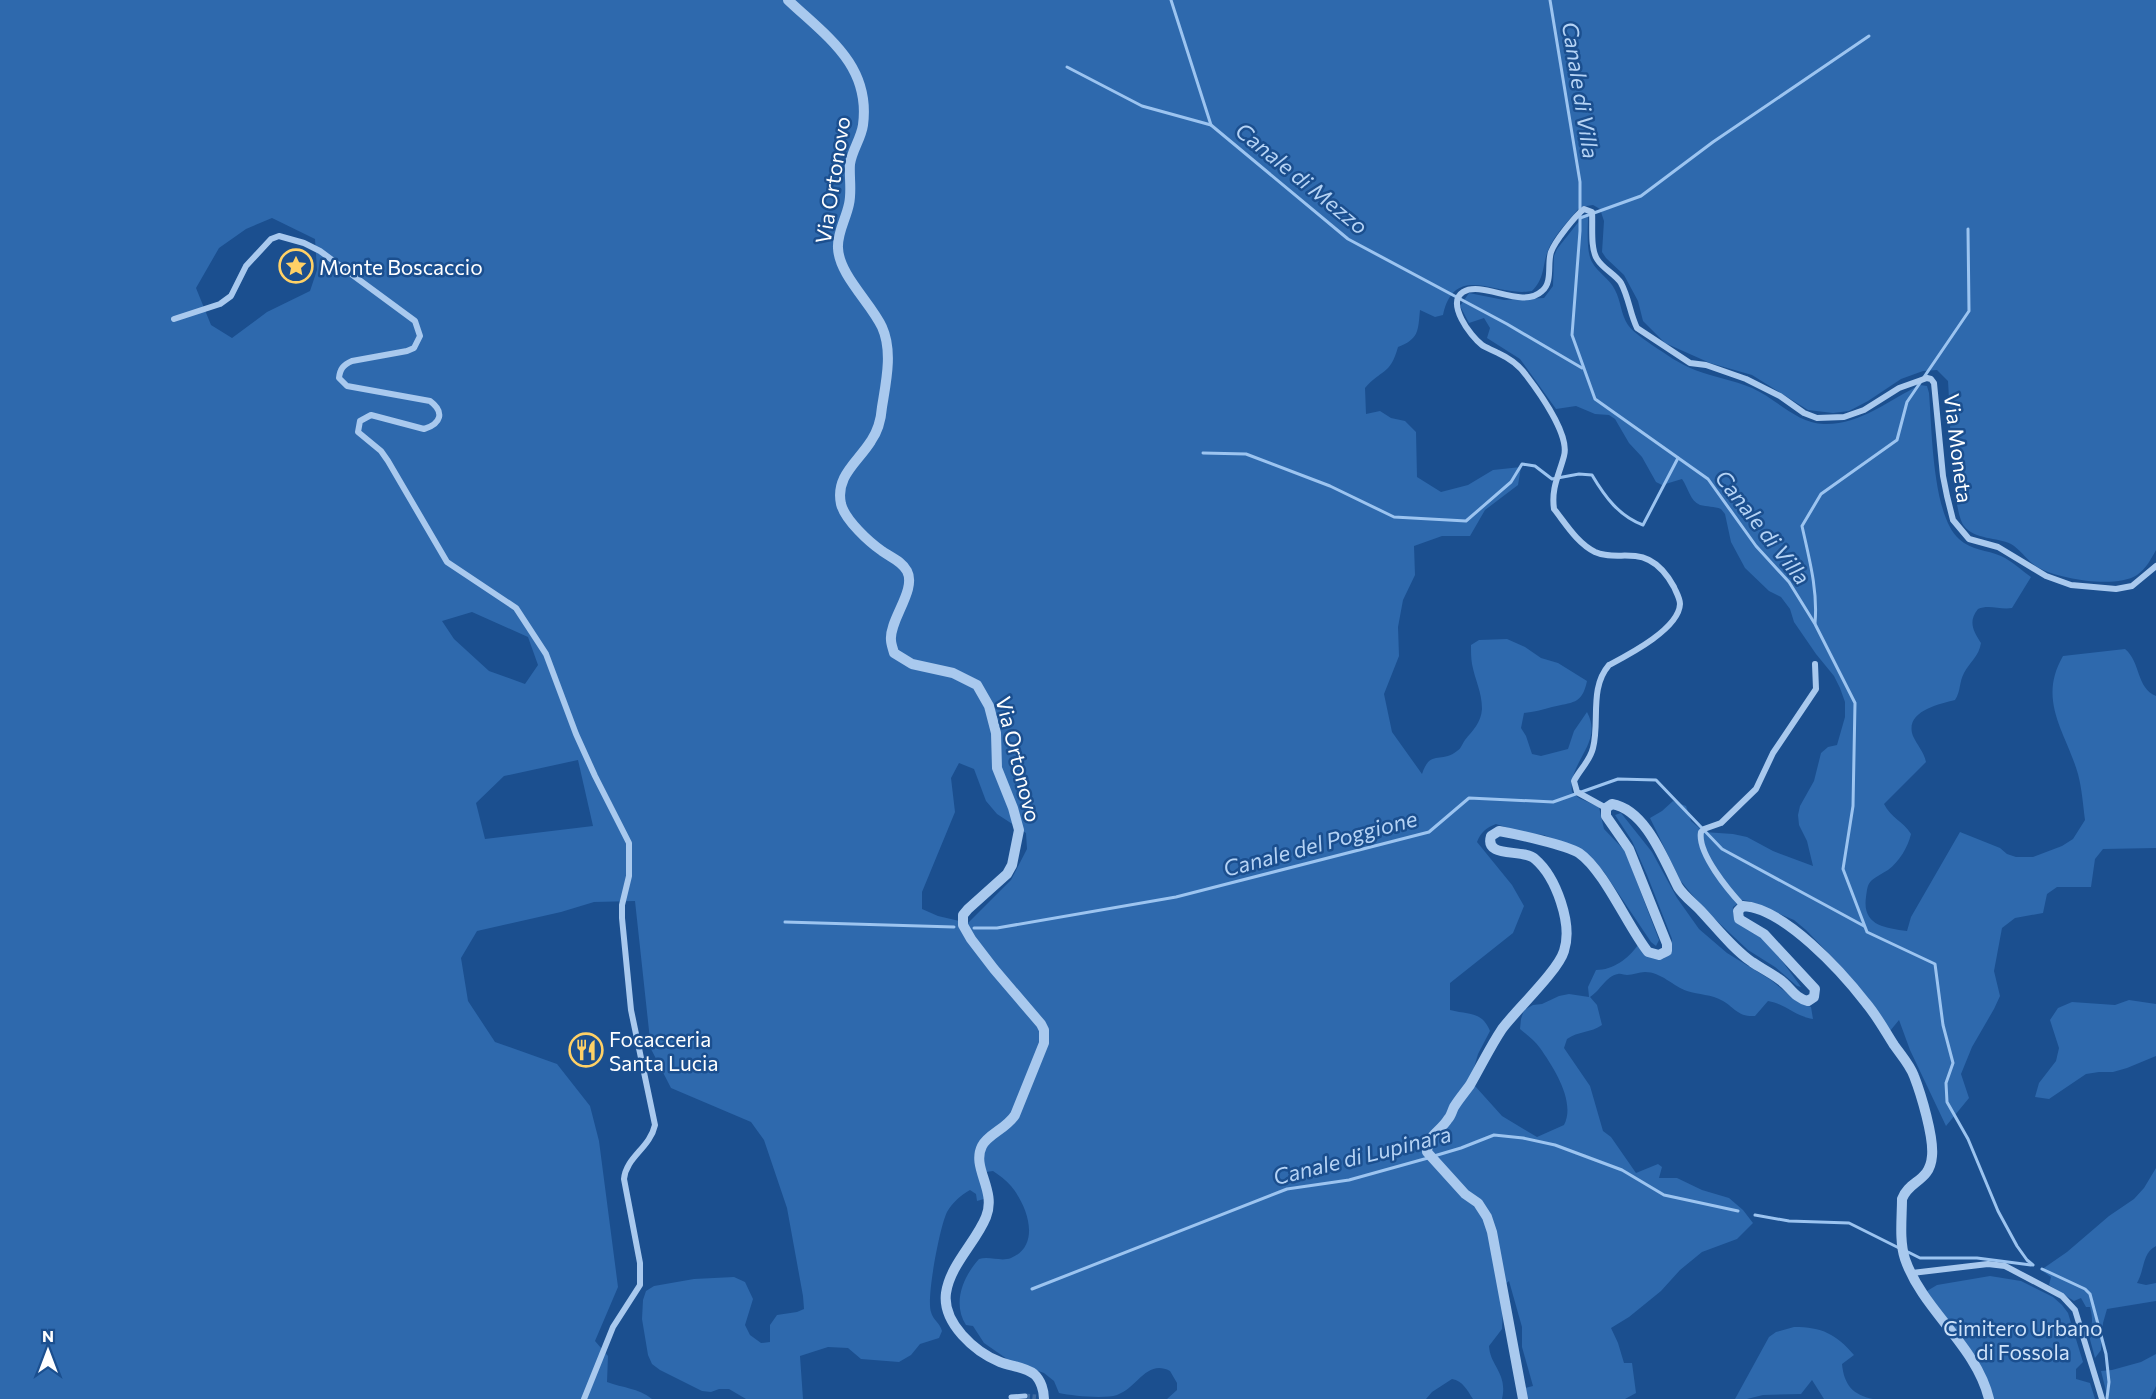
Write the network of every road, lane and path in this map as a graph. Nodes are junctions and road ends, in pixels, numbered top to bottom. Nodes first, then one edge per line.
1 (788, 0) edge
2 (174, 320) dead end
3 (2156, 566) edge
4 (1815, 664) dead end
5 (1606, 808) junction
6 (1743, 906) junction
7 (1912, 1273) junction
8 (1025, 1396) dead end
9 (1008, 1398) edge
10 (1042, 1398) edge
11 (584, 1399) edge
12 (1523, 1399) edge
13 (1989, 1399) edge
14 (2102, 1399) edge

1 - 10 street, Via Ortonovo
2 - 11 street
3 - 5 street, Via Moneta
4 - 6 street
5 - 6 street
5 - 12 street
6 - 7 street
7 - 13 street
7 - 14 street
8 - 9 street

